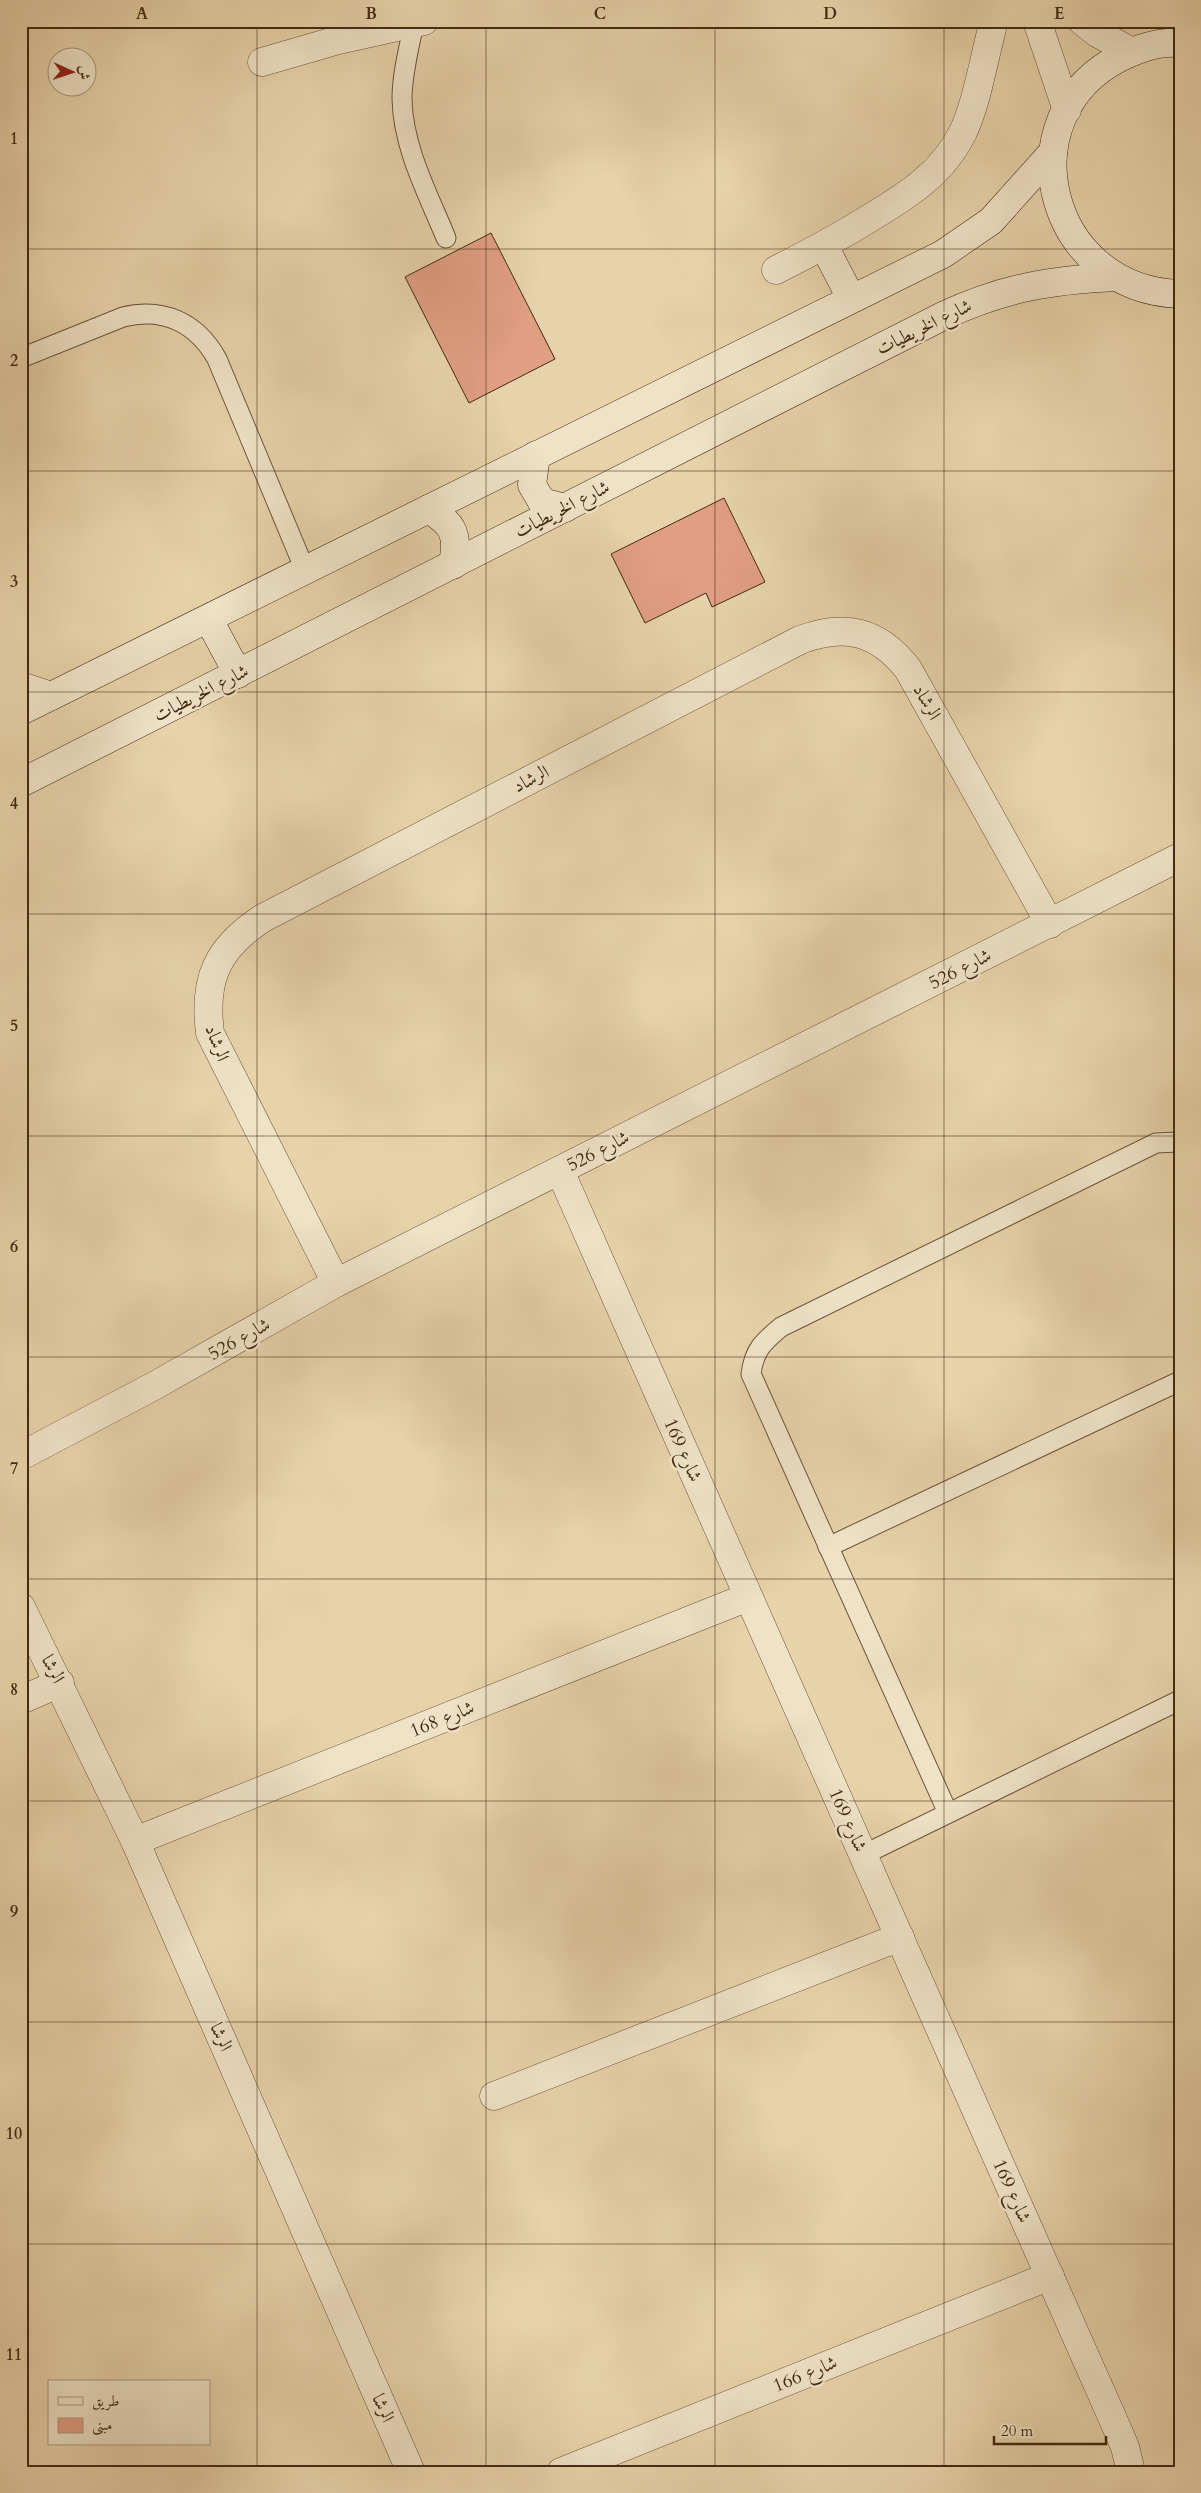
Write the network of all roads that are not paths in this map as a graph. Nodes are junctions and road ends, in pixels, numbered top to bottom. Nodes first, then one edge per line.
1 (994, 21) edge
2 (1037, 21) edge
3 (1082, 21) edge
4 (419, 22) edge
5 (1180, 43) edge
6 (1132, 52) junction
7 (262, 62) dead end
8 (1067, 110) junction
9 (1053, 152) junction
10 (446, 238) dead end
11 (824, 246) junction
12 (776, 270) dead end
13 (1116, 277) junction
14 (1168, 293) edge
15 (851, 298) junction
16 (1180, 312) edge
17 (21, 358) edge
18 (536, 455) junction
19 (565, 508) junction
20 (428, 509) junction
21 (454, 565) junction
22 (305, 570) junction
23 (209, 620) junction
24 (238, 674) junction
25 (21, 686) edge
26 (51, 696) junction
27 (21, 711) edge
28 (21, 783) edge
29 (1180, 857) edge
30 (1050, 924) junction
31 (1180, 1145) edge
32 (560, 1171) junction
33 (336, 1283) junction
34 (1180, 1381) edge
35 (21, 1456) edge
36 (828, 1547) junction
37 (748, 1597) junction
38 (21, 1607) edge
39 (60, 1683) junction
40 (21, 1700) edge
41 (1180, 1700) edge
42 (948, 1814) junction
43 (135, 1841) junction
44 (863, 1854) junction
45 (900, 1937) junction
46 (494, 2096) dead end
47 (1050, 2276) junction
48 (411, 2472) edge
49 (561, 2472) edge
50 (1131, 2472) edge

1 - 11 street
2 - 8 street
3 - 6 street
4 - 7 street
4 - 10 lane
5 - 6 street
6 - 8 street
8 - 9 street
9 - 13 street
9 - 15 street
11 - 12 street
11 - 15 street
13 - 14 street
13 - 19 street, شارع الخريطيات
14 - 16 street
15 - 18 street
17 - 22 lane
18 - 19 street
18 - 20 street
19 - 21 street, شارع الخريطيات
20 - 21 street
20 - 22 street
21 - 24 street, شارع الخريطيات
22 - 23 street
23 - 24 street
23 - 26 street
24 - 28 street, شارع الخريطيات
25 - 26 street
26 - 27 street
29 - 30 street, شارع 526
30 - 32 street, شارع 526
30 - 33 street, الرشاد
31 - 36 lane
32 - 33 street, شارع 526
32 - 37 street, شارع 169
33 - 35 street, شارع 526
34 - 36 lane
36 - 42 lane
37 - 43 street, شارع 168
37 - 44 street, شارع 169
38 - 39 street, الرشا
39 - 40 street
39 - 43 street, الرشا
41 - 42 lane
42 - 44 lane
43 - 48 street, الرشا
44 - 45 street, شارع 169
45 - 46 street
45 - 47 street, شارع 169
47 - 49 street, شارع 166
47 - 50 street, شارع 169

